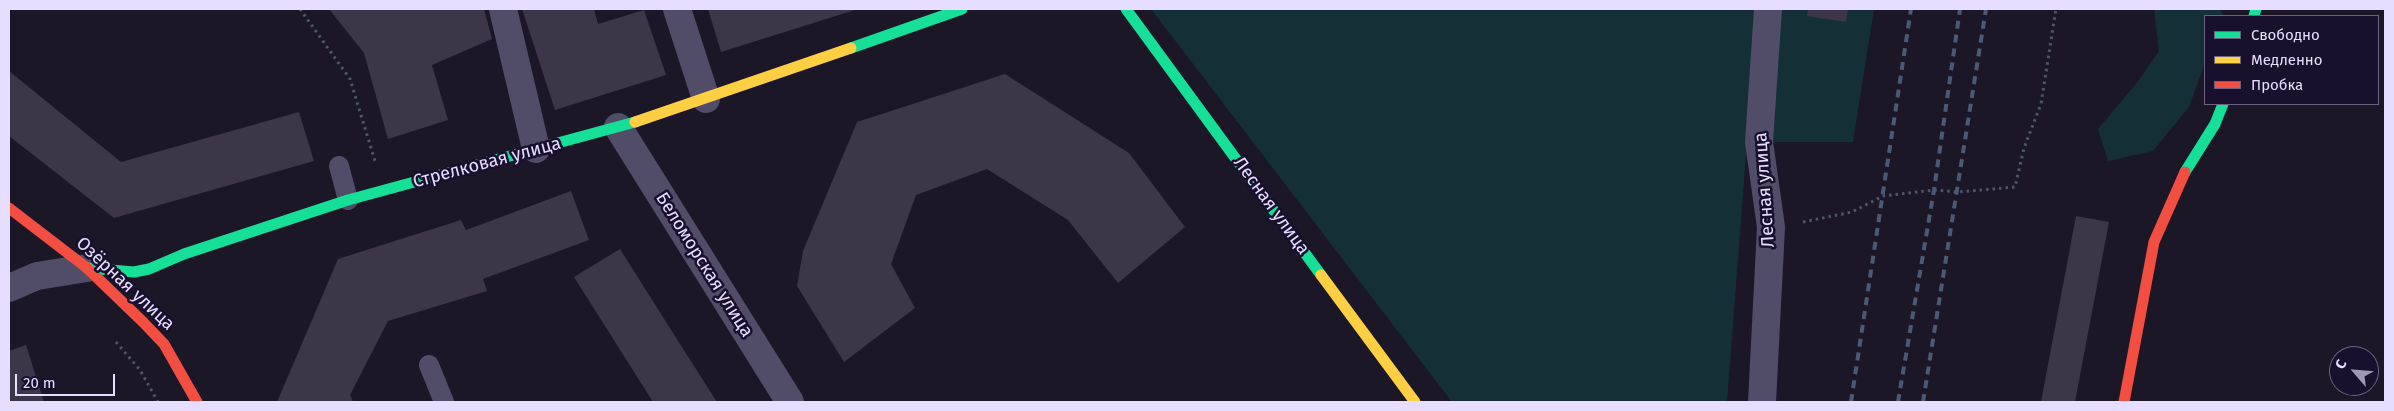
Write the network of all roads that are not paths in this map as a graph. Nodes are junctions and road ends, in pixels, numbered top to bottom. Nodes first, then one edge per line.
1 (503, 9) edge
2 (677, 9) edge
3 (962, 9) edge
4 (1126, 9) edge
5 (1768, 9) edge
6 (706, 99) junction
7 (2223, 105) edge
8 (618, 127) junction
9 (536, 149) junction
10 (339, 166) dead end
11 (348, 200) junction
12 (9, 208) edge
13 (88, 268) junction
14 (9, 288) edge
15 (430, 365) dead end
16 (197, 402) edge
17 (444, 402) edge
18 (790, 402) edge
19 (1416, 402) edge
20 (1762, 402) edge
21 (2124, 402) edge

1 - 9 street
2 - 6 street
3 - 6 street, Стрелковая улица
4 - 19 street, Лесная улица
5 - 20 street, Лесная улица
6 - 8 street, Стрелковая улица
7 - 21 street
8 - 9 street, Стрелковая улица
8 - 18 street, Беломорская улица
9 - 11 street, Стрелковая улица
10 - 11 lane
11 - 13 street, Стрелковая улица
12 - 13 street, Озёрная улица
13 - 14 street, Стрелковая улица
13 - 16 street, Озёрная улица
15 - 17 lane

